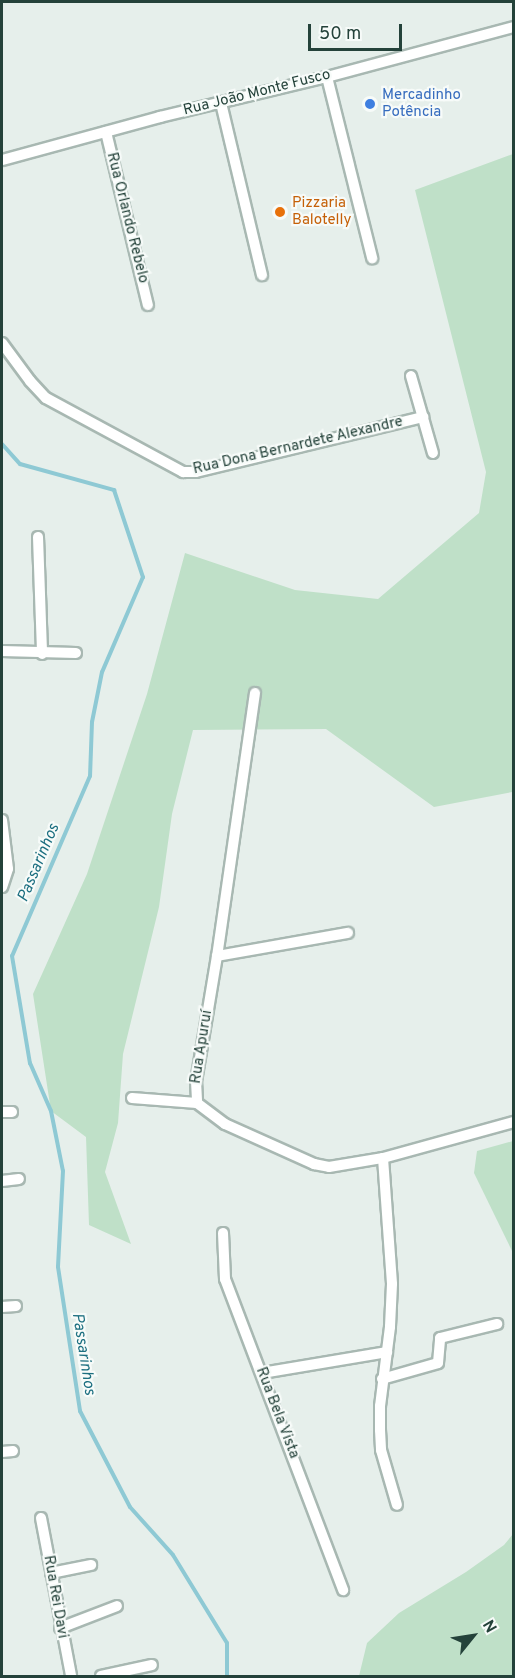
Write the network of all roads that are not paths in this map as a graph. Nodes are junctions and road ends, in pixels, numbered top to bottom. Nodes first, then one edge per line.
1 (513, 27) edge
2 (327, 76) junction
3 (221, 103) junction
4 (106, 132) junction
5 (2, 160) edge
6 (372, 258) dead end
7 (262, 275) dead end
8 (148, 305) dead end
9 (2, 343) edge
10 (411, 376) dead end
11 (423, 417) junction
12 (433, 453) dead end
13 (38, 537) dead end
14 (2, 651) edge
15 (76, 653) dead end
16 (42, 654) junction
17 (255, 693) dead end
18 (2, 820) edge
19 (2, 887) edge
20 (348, 933) dead end
21 (218, 957) junction
22 (132, 1098) dead end
23 (197, 1102) junction
24 (513, 1122) edge
25 (382, 1158) junction
26 (19, 1179) dead end
27 (2, 1181) edge
28 (222, 1233) dead end
29 (16, 1306) dead end
30 (2, 1307) edge
31 (497, 1324) dead end
32 (387, 1352) junction
33 (262, 1373) junction
34 (382, 1379) junction
35 (14, 1450) dead end
36 (2, 1452) edge
37 (397, 1504) dead end
38 (41, 1518) dead end
39 (91, 1565) dead end
40 (51, 1573) junction
41 (343, 1590) dead end
42 (117, 1606) dead end
43 (60, 1628) junction
44 (152, 1665) dead end
45 (71, 1677) edge
46 (101, 1677) edge

1 - 2 street, Rua João Monte Fusco
2 - 3 street, Rua João Monte Fusco
2 - 6 street
3 - 4 street, Rua João Monte Fusco
3 - 7 street
4 - 5 street, Rua João Monte Fusco
4 - 8 street, Rua Orlando Rebelo
9 - 11 street, Rua Dona Bernardete Alexandre
10 - 11 street
11 - 12 street
13 - 16 street
14 - 16 street
15 - 16 street
17 - 21 street, Rua Apuruí
18 - 19 street
20 - 21 street
21 - 23 street, Rua Apuruí
22 - 23 street
23 - 25 street, Rua Apuruí
24 - 25 street, Rua Apuruí
25 - 32 street
26 - 27 street
28 - 33 street, Rua Bela Vista
29 - 30 street
31 - 34 street
32 - 33 street
32 - 34 street
33 - 41 street, Rua Bela Vista
34 - 37 street
35 - 36 street
38 - 40 street, Rua Rei Davi
39 - 40 street
40 - 43 street, Rua Rei Davi
42 - 43 street
43 - 45 street, Rua Rei Davi
44 - 46 street

